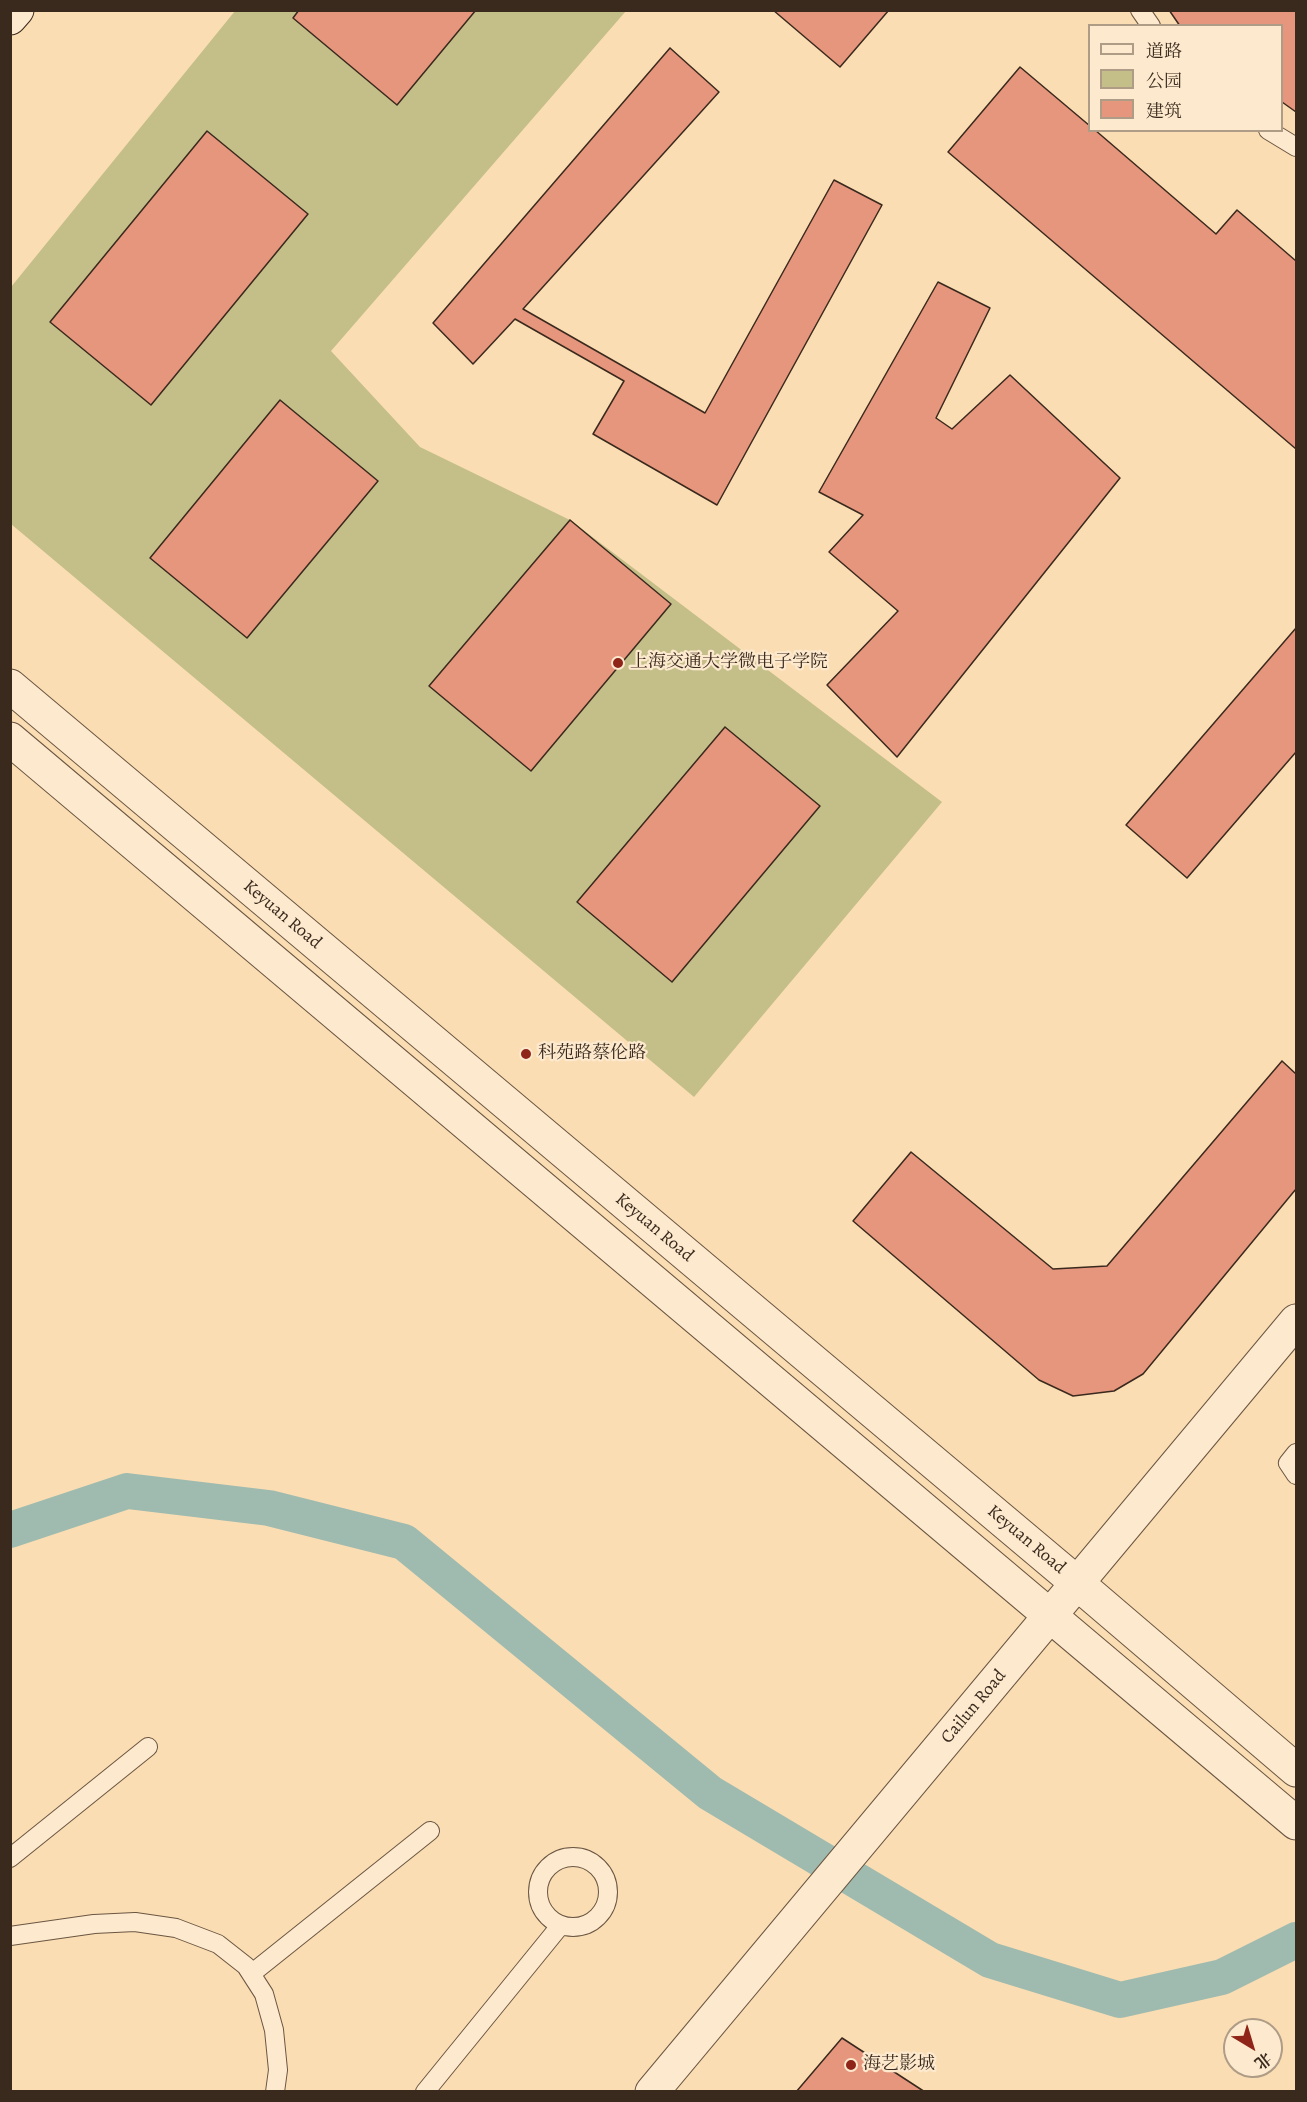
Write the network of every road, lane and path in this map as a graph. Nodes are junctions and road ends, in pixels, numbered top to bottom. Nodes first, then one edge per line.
1 (17, 10) edge
2 (1140, 10) edge
3 (10, 18) edge
4 (1149, 24) edge
5 (1271, 132) edge
6 (1296, 147) edge
7 (10, 686) edge
8 (10, 739) edge
9 (1296, 1321) edge
10 (1296, 1453) edge
11 (1296, 1474) edge
12 (1077, 1583) junction
13 (1051, 1615) junction
14 (148, 1747) dead end
15 (1296, 1770) edge
16 (1296, 1823) edge
17 (430, 1831) dead end
18 (10, 1858) edge
19 (560, 1926) dead end
20 (10, 1936) edge
21 (251, 1974) junction
22 (275, 2091) edge
23 (426, 2091) edge
24 (652, 2091) edge

1 - 3 street
2 - 4 lane
5 - 6 lane
7 - 12 street, Keyuan Road
8 - 13 street
9 - 12 street, Cailun Road
10 - 11 lane
12 - 13 street, Cailun Road
12 - 15 street, Keyuan Road
13 - 16 street
13 - 24 street, Cailun Road
14 - 18 lane
17 - 21 lane
19 - 23 lane
20 - 21 lane
21 - 22 lane

